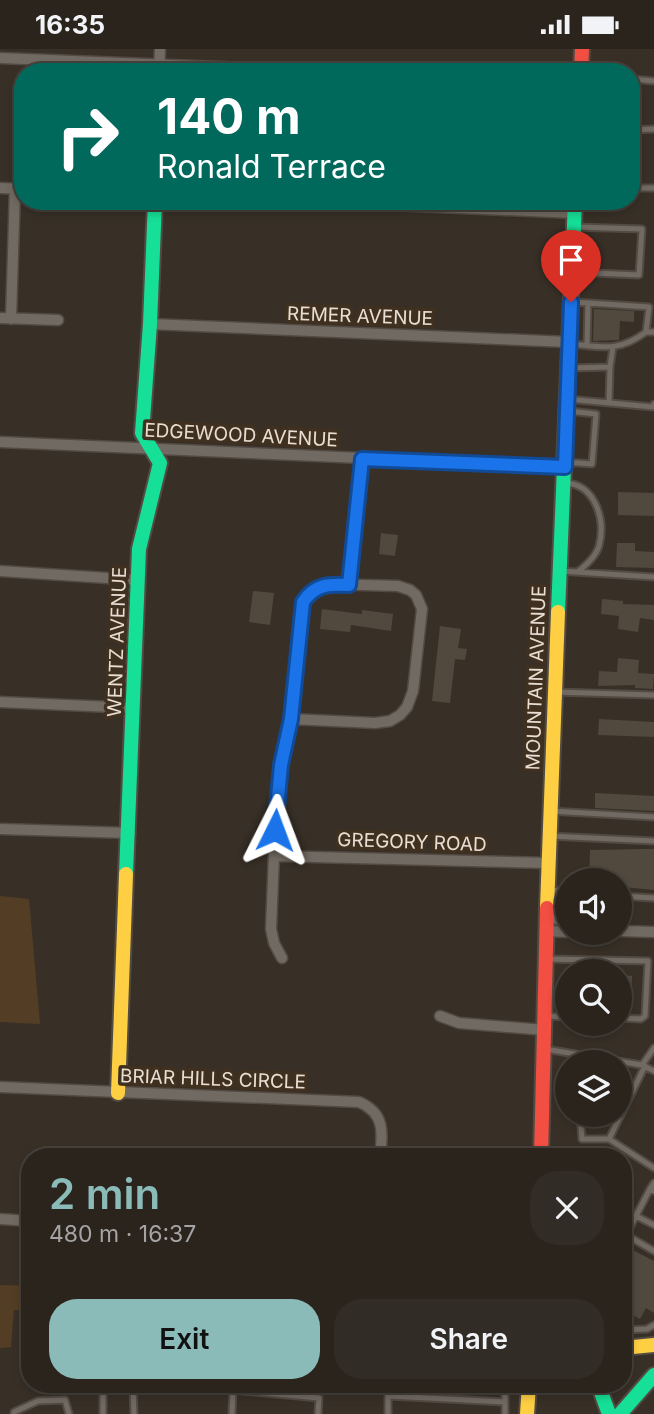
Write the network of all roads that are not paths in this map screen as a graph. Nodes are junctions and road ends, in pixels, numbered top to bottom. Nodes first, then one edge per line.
1 (0, 58) edge
2 (80, 63) edge
3 (18, 210) edge
4 (155, 210) edge
5 (492, 210) edge
6 (575, 214) edge
7 (572, 272) junction
8 (571, 302) junction
9 (588, 303) junction
10 (0, 318) edge
11 (11, 319) junction
12 (58, 320) dead end
13 (150, 324) junction
14 (646, 332) junction
15 (654, 332) edge
16 (569, 343) junction
17 (587, 346) junction
18 (613, 347) junction
19 (610, 367) junction
20 (569, 368) junction
21 (609, 404) junction
22 (654, 404) edge
23 (567, 405) junction
24 (0, 442) edge
25 (150, 447) junction
26 (362, 459) junction
27 (565, 464) junction
28 (564, 483) junction
29 (0, 571) edge
30 (560, 571) junction
31 (579, 571) junction
32 (654, 577) edge
33 (138, 580) junction
34 (349, 585) junction
35 (555, 692) junction
36 (654, 695) edge
37 (0, 702) edge
38 (134, 709) junction
39 (291, 719) junction
40 (550, 811) junction
41 (654, 817) edge
42 (0, 829) edge
43 (130, 833) junction
44 (549, 836) junction
45 (654, 841) edge
46 (274, 856) junction
47 (548, 863) junction
48 (547, 890) junction
49 (555, 890) edge
50 (632, 897) edge
51 (654, 898) edge
52 (555, 923) edge
53 (547, 924) junction
54 (555, 927) edge
55 (632, 931) edge
56 (654, 932) edge
57 (282, 958) dead end
58 (546, 958) junction
59 (651, 961) edge
60 (440, 1016) dead end
61 (632, 1019) edge
62 (555, 1020) edge
63 (545, 1023) junction
64 (654, 1048) edge
65 (544, 1049) junction
66 (644, 1065) junction
67 (654, 1071) edge
68 (0, 1087) edge
69 (634, 1088) joint
70 (118, 1093) junction
71 (581, 1127) edge
72 (609, 1139) junction
73 (381, 1148) edge
74 (541, 1148) edge
75 (623, 1148) edge
76 (632, 1154) edge
77 (654, 1168) edge
78 (654, 1182) edge
79 (652, 1190) edge
80 (636, 1216) junction
81 (0, 1219) edge
82 (21, 1220) edge
83 (632, 1223) edge
84 (654, 1225) edge
85 (632, 1239) edge
86 (654, 1251) edge
87 (654, 1325) edge
88 (632, 1330) edge
89 (654, 1345) edge
90 (632, 1347) edge
91 (654, 1375) edge
92 (103, 1393) edge
93 (133, 1393) edge
94 (233, 1393) edge
95 (265, 1393) edge
96 (389, 1393) edge
97 (505, 1393) edge
98 (528, 1393) edge
99 (601, 1393) edge
100 (389, 1396) junction
101 (505, 1402) junction
102 (623, 1410) edge
103 (14, 1414) edge
104 (69, 1414) edge
105 (103, 1414) edge
106 (134, 1414) edge
107 (232, 1414) edge
108 (318, 1414) edge
109 (388, 1414) edge
110 (505, 1414) edge
111 (527, 1414) edge
112 (609, 1414) edge

1 - 2 street
3 - 11 street
4 - 13 main road, WENTZ AVENUE
5 - 6 street
6 - 7 main road, MOUNTAIN AVENUE
6 - 7 lane
7 - 8 main road, MOUNTAIN AVENUE
8 - 9 lane
8 - 16 main road, MOUNTAIN AVENUE
9 - 14 lane
9 - 17 lane
10 - 11 street
11 - 12 street
13 - 16 street, REMER AVENUE
13 - 25 main road, WENTZ AVENUE
14 - 15 lane
14 - 18 lane
16 - 17 lane
16 - 20 main road, MOUNTAIN AVENUE
17 - 18 lane
18 - 19 lane
19 - 20 lane
19 - 21 lane
20 - 23 main road, MOUNTAIN AVENUE
21 - 22 lane
21 - 23 lane
23 - 27 main road, MOUNTAIN AVENUE
23 - 27 lane
24 - 25 street, EDGEWOOD AVENUE
25 - 26 street, EDGEWOOD AVENUE
25 - 33 main road, WENTZ AVENUE
26 - 27 street, EDGEWOOD AVENUE
26 - 34 street
27 - 28 main road, MOUNTAIN AVENUE
28 - 30 main road, MOUNTAIN AVENUE
28 - 31 lane
29 - 33 street
30 - 31 lane
30 - 35 main road, MOUNTAIN AVENUE
31 - 32 lane
33 - 38 main road, WENTZ AVENUE
34 - 39 street
34 - 39 street
35 - 36 lane
35 - 40 main road, MOUNTAIN AVENUE
37 - 38 street
38 - 43 main road, WENTZ AVENUE
39 - 46 street
40 - 41 lane
40 - 44 main road, MOUNTAIN AVENUE
42 - 43 street
43 - 70 main road, WENTZ AVENUE
44 - 45 lane
44 - 47 main road, MOUNTAIN AVENUE
46 - 47 street, GREGORY ROAD
46 - 57 street
47 - 48 main road, MOUNTAIN AVENUE
48 - 49 lane
48 - 53 main road, MOUNTAIN AVENUE
50 - 51 lane
52 - 53 street
53 - 54 street
53 - 58 main road, MOUNTAIN AVENUE
55 - 56 street
58 - 59 lane
58 - 63 main road, MOUNTAIN AVENUE
59 - 61 lane
60 - 63 street
62 - 63 lane
63 - 65 main road, MOUNTAIN AVENUE
64 - 66 lane
65 - 66 lane
65 - 74 main road, MOUNTAIN AVENUE
66 - 67 lane
66 - 69 lane
68 - 70 street, BRIAR HILLS CIRCLE
69 - 72 lane
70 - 73 street, BRIAR HILLS CIRCLE
71 - 72 lane
72 - 75 lane
76 - 77 lane
78 - 79 lane
79 - 80 lane
80 - 83 lane
80 - 84 lane
81 - 82 street
85 - 86 lane
87 - 88 lane
89 - 90 main road
91 - 102 main road
92 - 105 lane
93 - 106 lane
94 - 107 lane
95 - 108 lane
96 - 100 lane
97 - 101 lane
98 - 111 main road
99 - 112 main road
100 - 101 lane
100 - 109 lane
101 - 110 lane
103 - 104 lane

